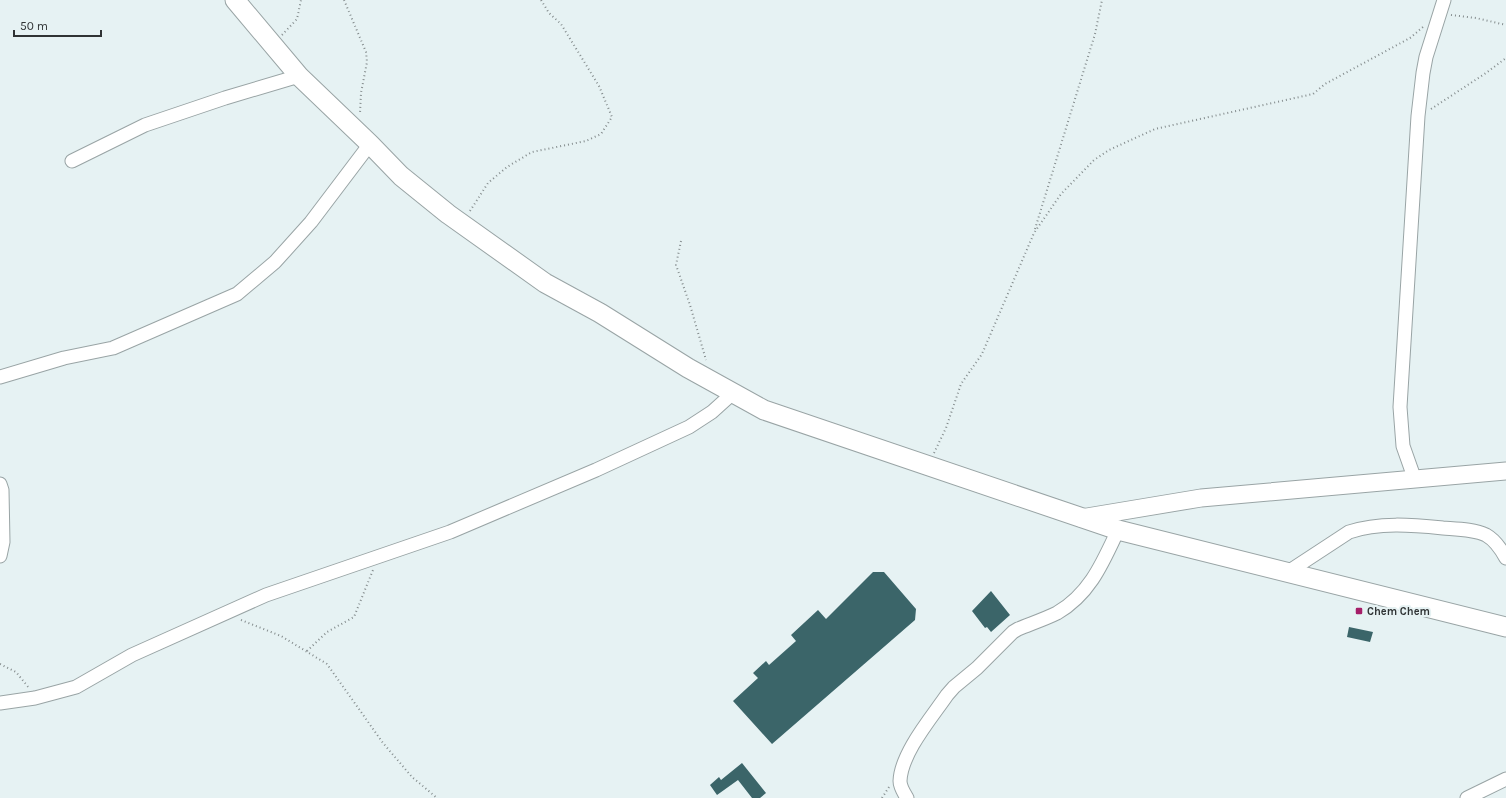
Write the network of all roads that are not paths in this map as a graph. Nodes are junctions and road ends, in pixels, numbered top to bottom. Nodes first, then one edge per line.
1 (235, 0) edge
2 (1444, 0) edge
3 (299, 76) junction
4 (364, 139) junction
5 (72, 160) dead end
6 (0, 377) edge
7 (733, 393) junction
8 (1506, 471) edge
9 (1415, 480) junction
10 (0, 484) edge
11 (1081, 518) junction
12 (1118, 530) junction
13 (0, 556) edge
14 (1506, 558) edge
15 (1288, 572) junction
16 (1506, 626) edge
17 (0, 703) edge
18 (1506, 779) edge
19 (907, 798) edge
20 (1466, 798) edge

1 - 3 highway
2 - 9 street
3 - 4 highway
3 - 5 street
4 - 6 street
4 - 7 highway
7 - 11 highway
7 - 17 street
8 - 9 main road
9 - 11 main road
10 - 13 street
11 - 12 highway
12 - 15 highway
12 - 19 street
14 - 15 street
15 - 16 highway
18 - 20 street

